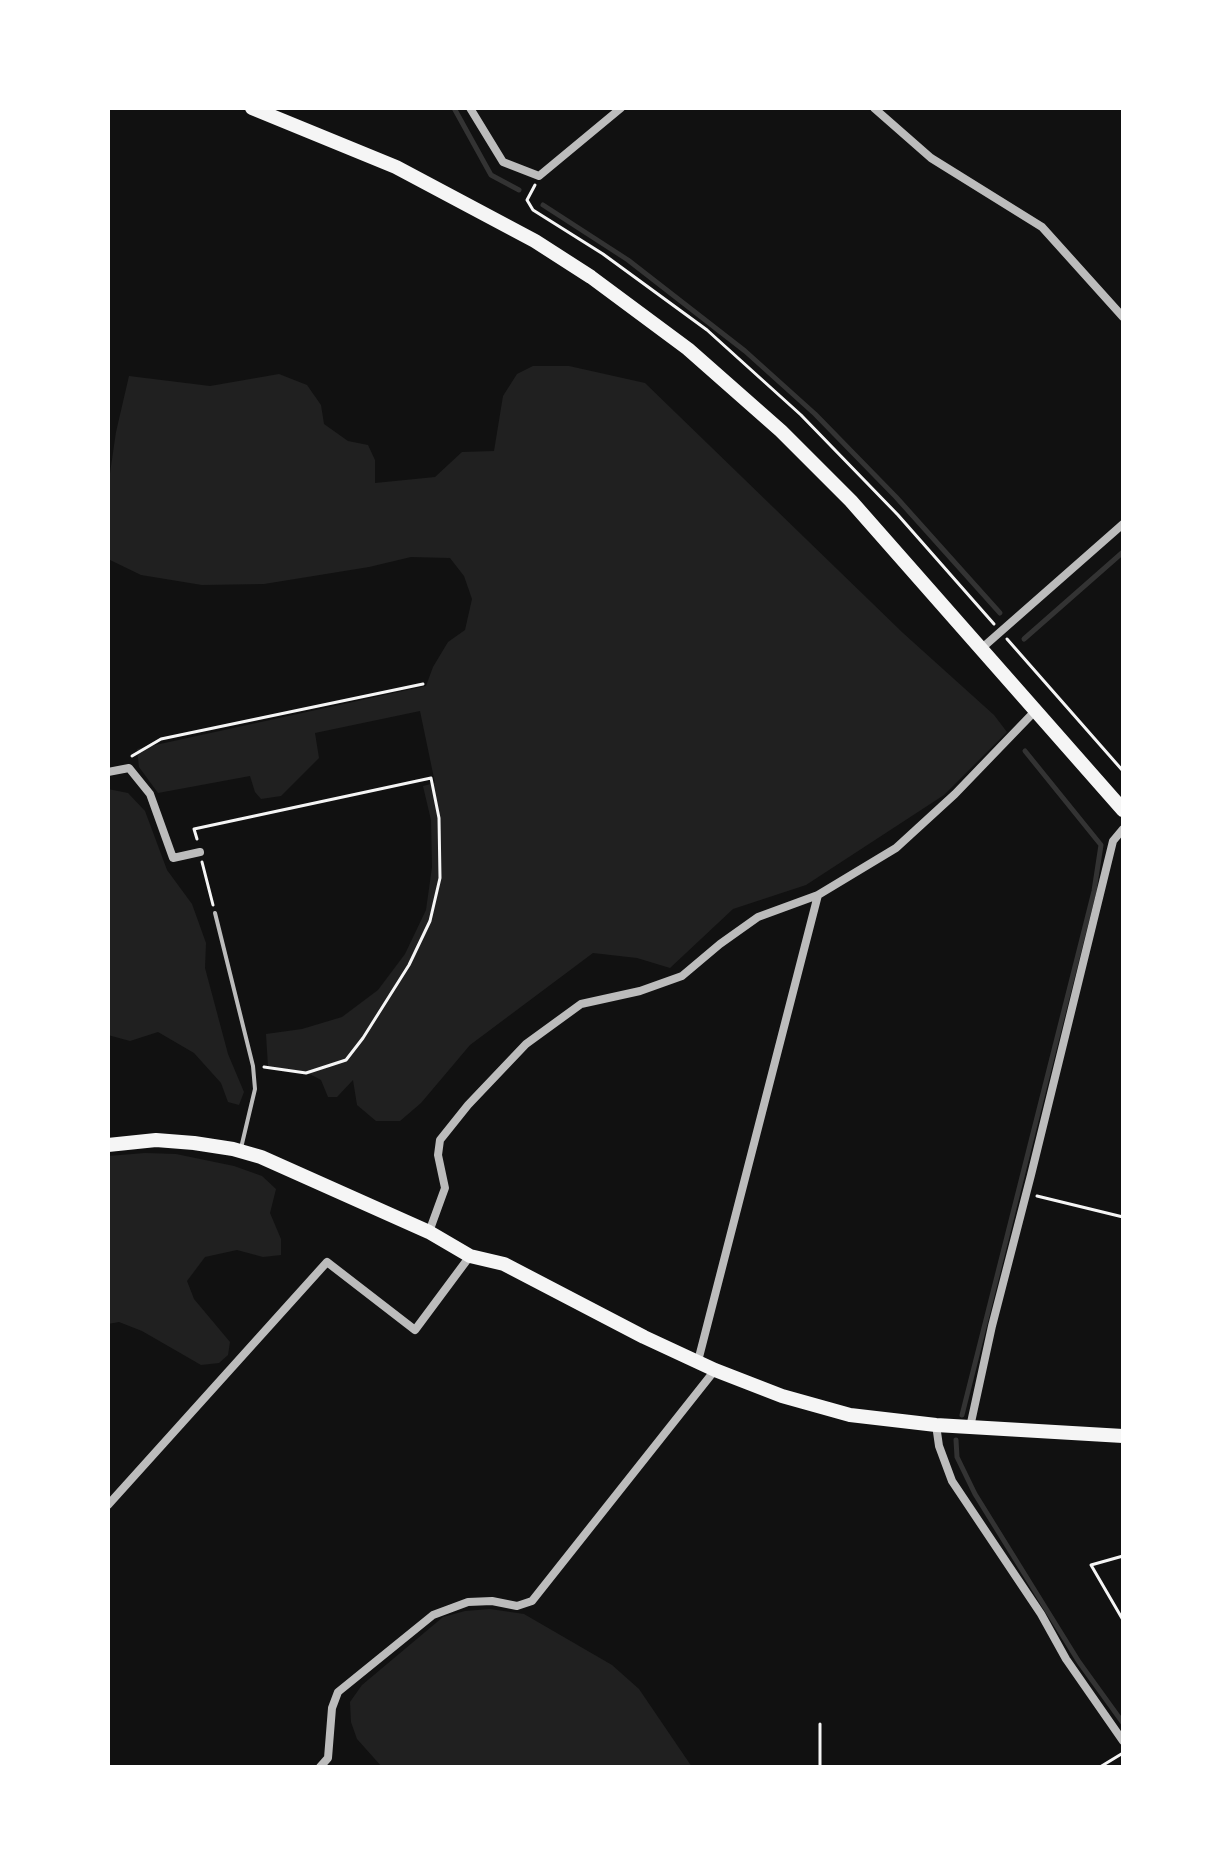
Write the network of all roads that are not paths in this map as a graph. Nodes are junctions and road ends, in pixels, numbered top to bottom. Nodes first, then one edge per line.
1 (252, 108) edge
2 (470, 108) edge
3 (621, 108) edge
4 (874, 108) edge
5 (1123, 317) edge
6 (1123, 524) edge
7 (982, 648) junction
8 (1036, 710) junction
9 (108, 772) edge
10 (1123, 810) edge
11 (1123, 829) edge
12 (200, 852) road end
13 (818, 895) junction
14 (215, 913) road end
15 (108, 1145) edge
16 (240, 1151) junction
17 (429, 1232) junction
18 (470, 1256) junction
19 (698, 1361) junction
20 (715, 1370) junction
21 (936, 1425) junction
22 (970, 1427) junction
23 (1123, 1436) edge
24 (108, 1505) edge
25 (1123, 1741) edge
26 (320, 1767) edge

1 - 7 main road
2 - 3 street
4 - 5 street
6 - 7 street
7 - 8 main road
8 - 10 main road
8 - 13 street
9 - 12 street
11 - 22 street
13 - 17 street
13 - 19 street
14 - 16 lane
15 - 16 main road
16 - 17 main road
17 - 18 main road
18 - 19 main road
18 - 24 street
19 - 20 main road
20 - 21 main road
20 - 26 street
21 - 22 main road
21 - 25 street
22 - 23 main road

